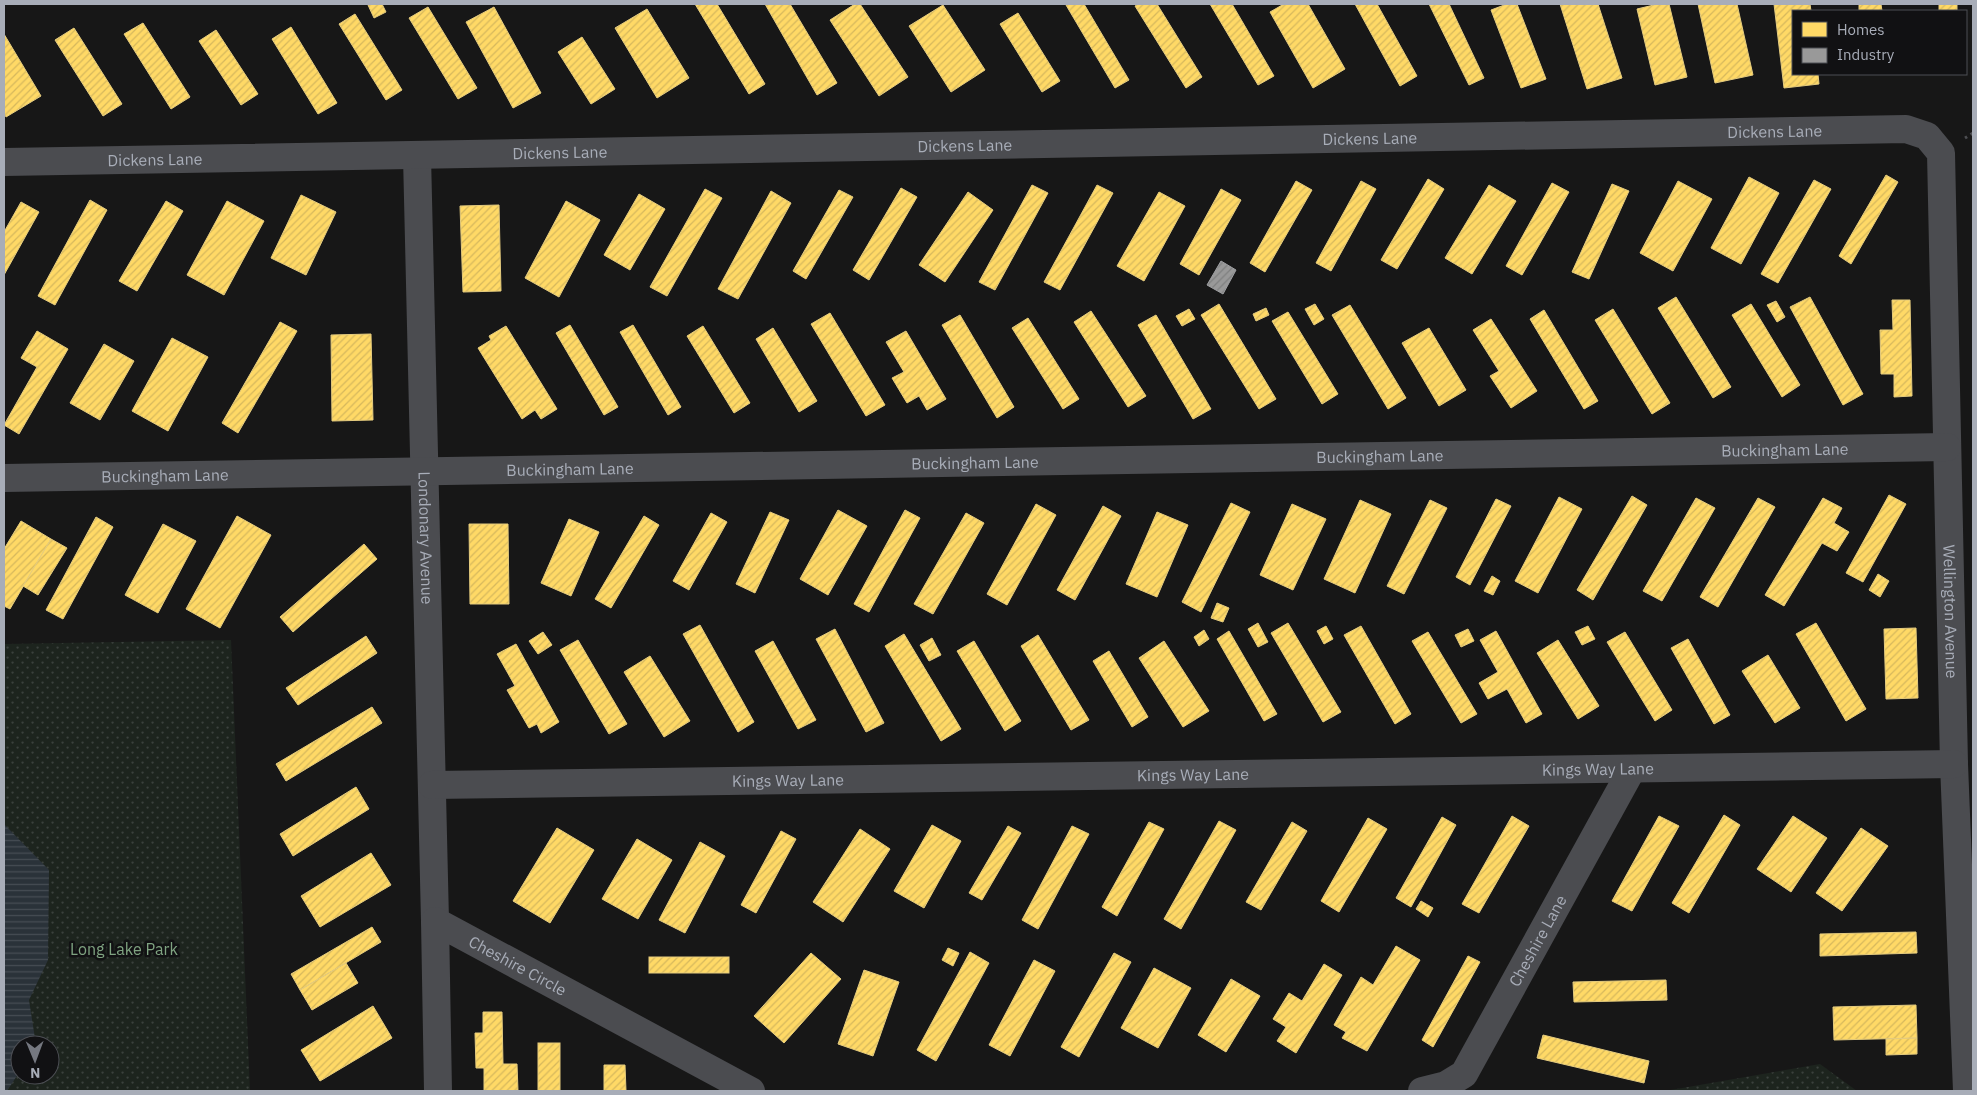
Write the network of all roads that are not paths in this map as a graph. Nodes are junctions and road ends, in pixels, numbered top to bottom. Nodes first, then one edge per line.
1 (1926, 136) joint
2 (417, 156) junction
3 (4, 162) edge
4 (1947, 447) junction
5 (425, 471) junction
6 (4, 478) edge
7 (1954, 764) junction
8 (1632, 769) junction
9 (432, 785) junction
10 (434, 920) junction
11 (438, 1091) edge
12 (751, 1091) edge
13 (1422, 1091) edge
14 (1967, 1091) edge

1 - 2 street, Dickens Lane
1 - 4 street, Wellington Avenue
2 - 3 street, Dickens Lane
2 - 5 street, Londonary Avenue
4 - 5 street, Buckingham Lane
4 - 7 street, Wellington Avenue
5 - 6 street, Buckingham Lane
5 - 9 street, Londonary Avenue
7 - 8 street, Kings Way Lane
7 - 14 street, Wellington Avenue
8 - 9 street, Kings Way Lane
8 - 13 street, Cheshire Lane
9 - 10 street, Londonary Avenue
10 - 11 street
10 - 12 street, Cheshire Circle

